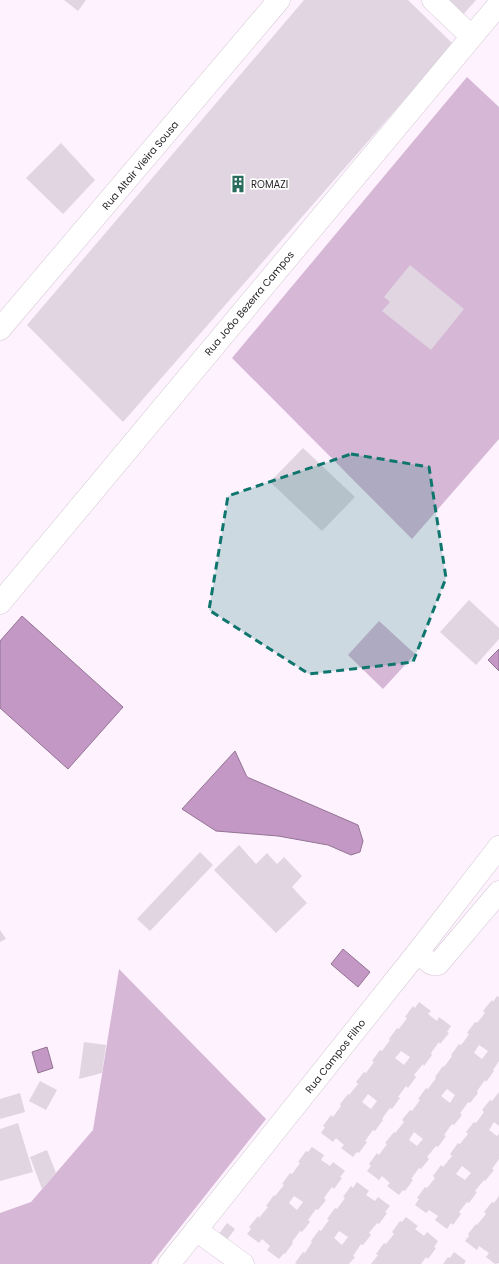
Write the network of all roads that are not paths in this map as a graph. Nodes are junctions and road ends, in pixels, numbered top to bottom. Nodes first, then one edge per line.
1 (279, 0) edge
2 (433, 0) edge
3 (499, 4) edge
4 (471, 36) junction
5 (0, 329) edge
6 (0, 603) edge
7 (499, 846) edge
8 (499, 892) edge
9 (417, 953) junction
10 (196, 1230) junction
11 (169, 1264) edge
12 (243, 1264) edge

1 - 5 street, Rua Altair Vieira Sousa
2 - 4 street
3 - 4 street, Rua João Bezerra Campos
4 - 6 street, Rua João Bezerra Campos
7 - 9 street, Rua Campos Filho
8 - 9 street
9 - 10 street, Rua Campos Filho
10 - 11 street, Rua Campos Filho
10 - 12 street

